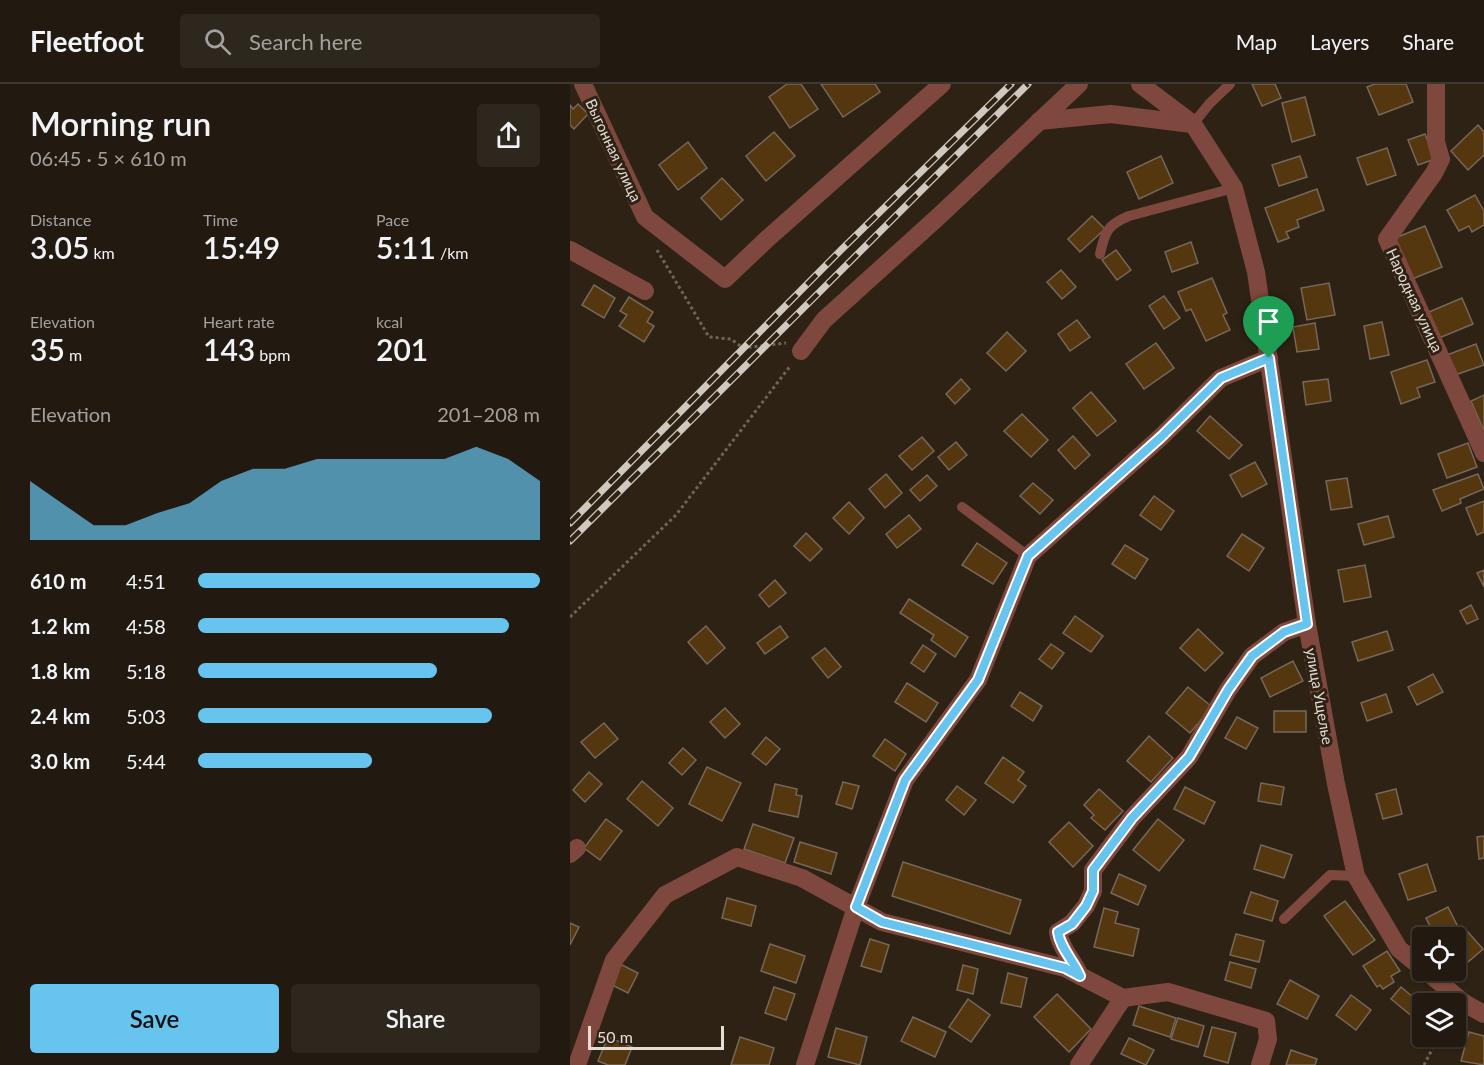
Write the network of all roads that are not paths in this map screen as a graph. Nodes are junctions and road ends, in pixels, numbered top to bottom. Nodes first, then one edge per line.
1 (583, 84) edge
2 (942, 84) edge
3 (1079, 84) edge
4 (1140, 84) edge
5 (1230, 84) edge
6 (1436, 84) edge
7 (1039, 121) junction
8 (1193, 124) junction
9 (1234, 188) junction
10 (570, 250) edge
11 (1100, 254) dead end
12 (645, 291) dead end
13 (801, 351) road end
14 (1269, 358) junction
15 (1484, 453) edge
16 (962, 507) dead end
17 (1028, 556) junction
18 (1307, 624) junction
19 (1356, 876) junction
20 (856, 907) junction
21 (1284, 919) dead end
22 (1412, 960) edge
23 (1080, 976) junction
24 (1437, 981) edge
25 (1123, 998) junction
26 (1484, 1014) edge
27 (577, 1065) edge
28 (805, 1065) edge
29 (1079, 1065) edge
30 (1260, 1065) edge

1 - 2 street, Выгонная улица
3 - 7 street
4 - 8 street, улица Ущелье
5 - 8 lane
6 - 15 street, Народная улица
7 - 8 street
7 - 13 street
8 - 9 street, улица Ущелье
9 - 11 lane
9 - 14 street, улица Ущелье
10 - 12 street
14 - 17 street
14 - 18 street, улица Ущелье
16 - 17 lane
17 - 20 street
18 - 19 street, улица Ущелье
18 - 23 street
19 - 21 lane
19 - 22 street, улица Ущелье
20 - 23 street
20 - 27 street
20 - 28 street
23 - 25 street
24 - 26 street, улица Ущелье
25 - 29 street
25 - 30 street

